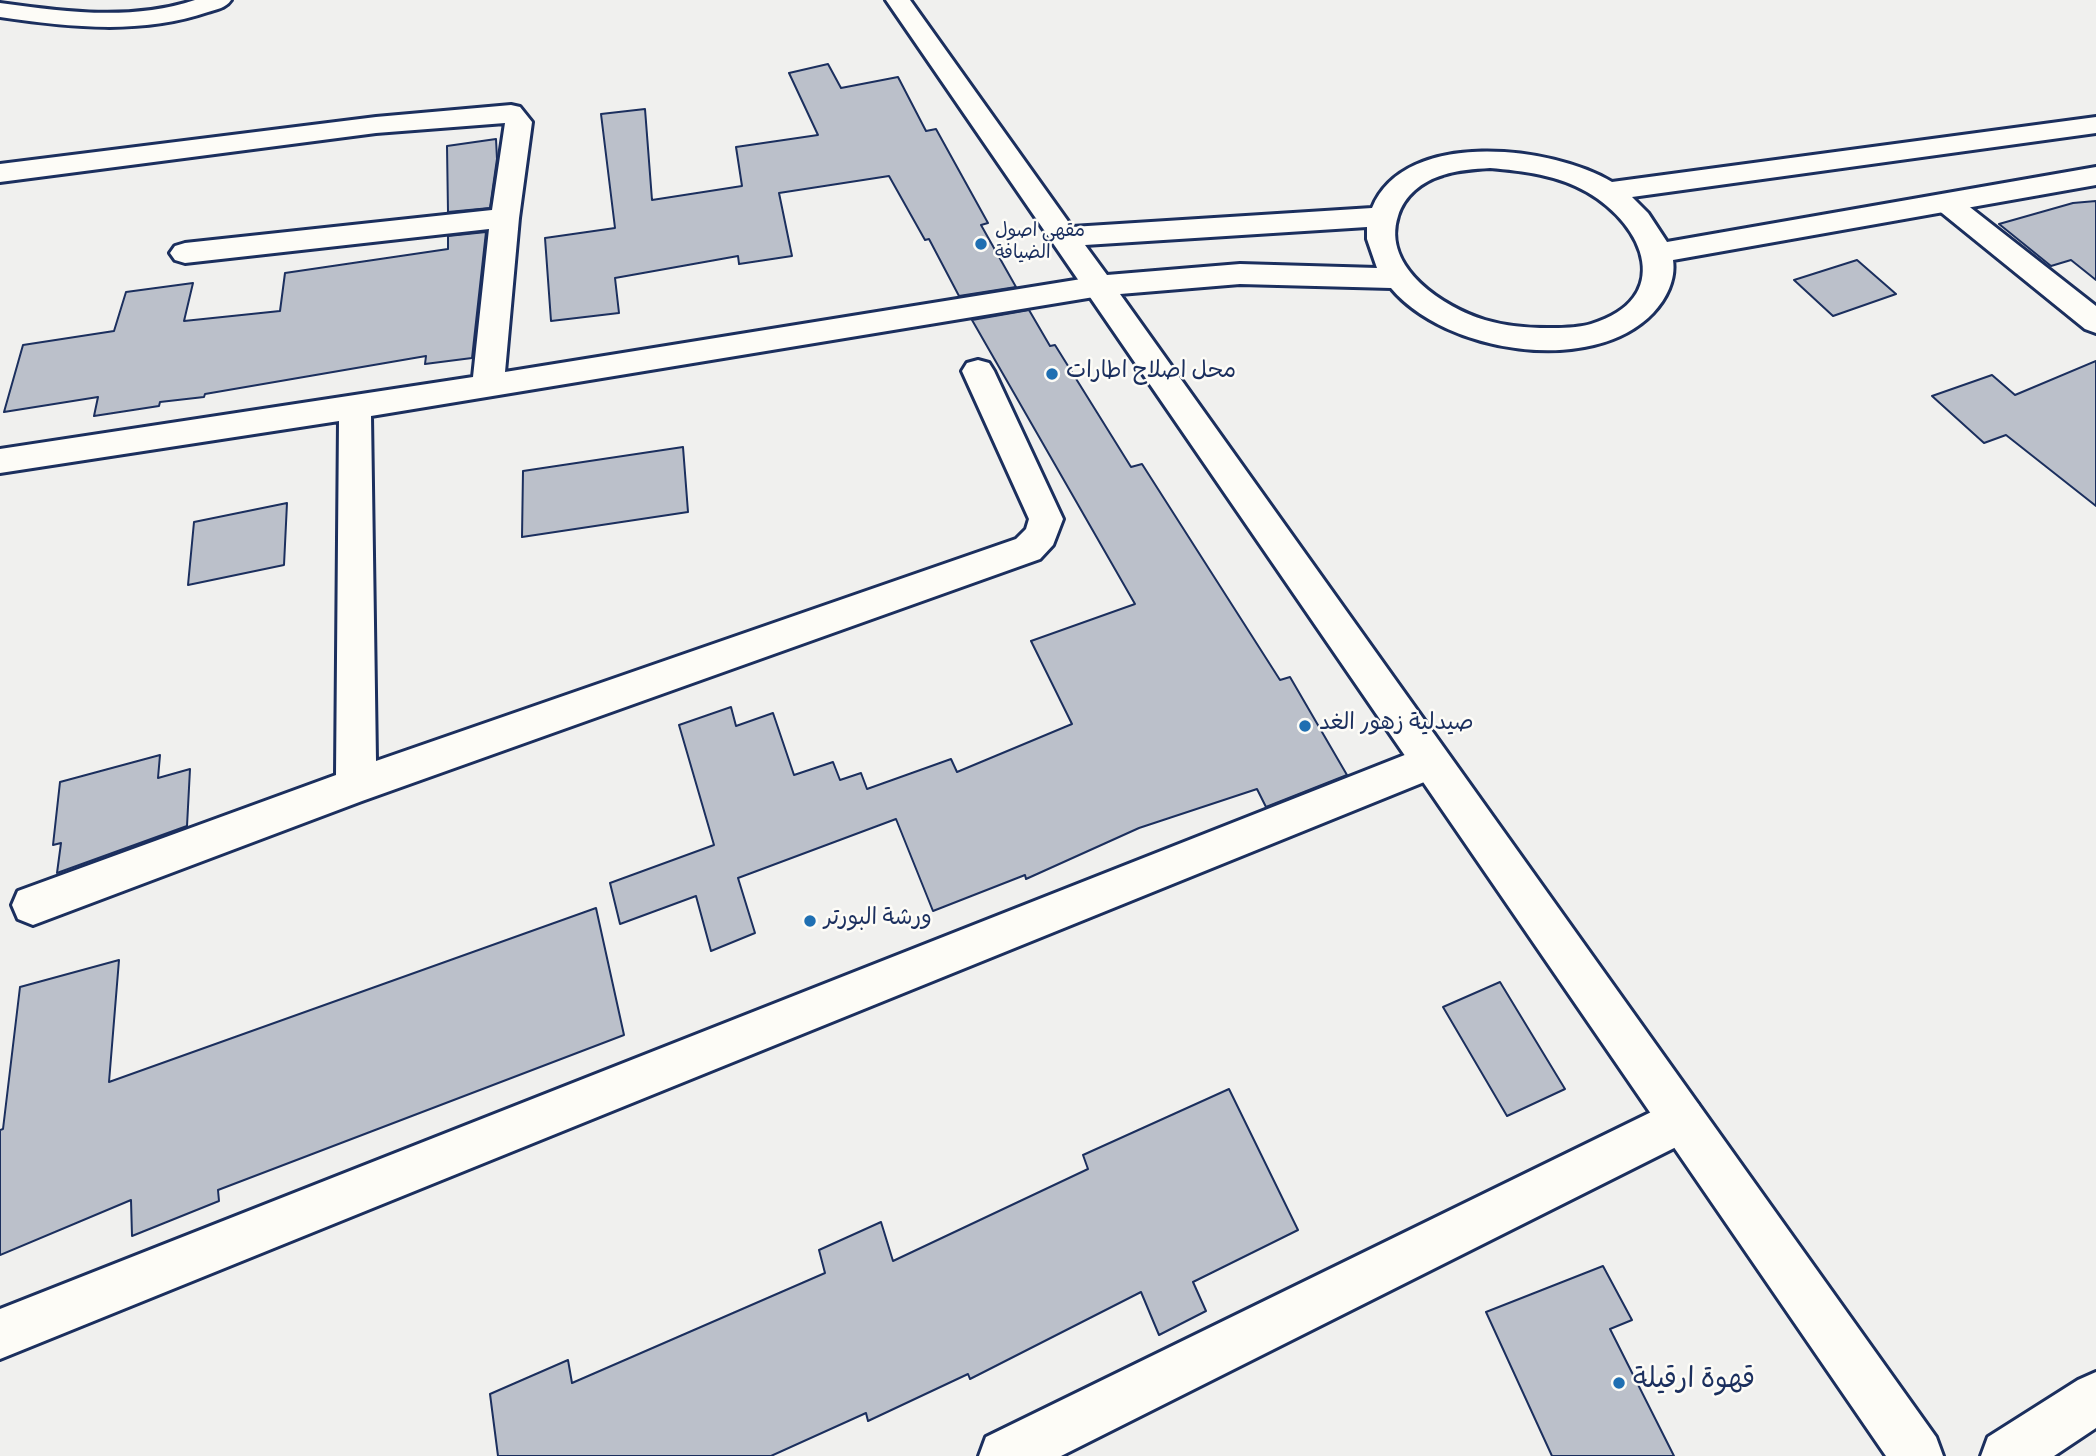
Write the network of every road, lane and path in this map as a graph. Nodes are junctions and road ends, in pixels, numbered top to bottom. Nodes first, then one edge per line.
1 (219, 0) edge
2 (898, 0) edge
3 (0, 9) edge
4 (2096, 125) edge
5 (0, 173) edge
6 (2096, 176) edge
7 (1608, 192) junction
8 (1947, 203) junction
9 (1381, 217) junction
10 (505, 218) junction
11 (1066, 237) junction
12 (185, 253) dead end
13 (1658, 253) junction
14 (1398, 278) junction
15 (1100, 286) junction
16 (2096, 322) edge
17 (978, 371) dead end
18 (488, 386) junction
19 (355, 407) junction
20 (0, 461) edge
21 (1430, 762) junction
22 (355, 785) junction
23 (33, 905) dead end
24 (1682, 1120) junction
25 (0, 1334) edge
26 (2096, 1398) edge
27 (1005, 1456) edge
28 (1917, 1456) edge
29 (2007, 1456) edge

1 - 3 street
2 - 11 street
4 - 7 street
5 - 10 street
6 - 8 street
7 - 9 street
7 - 13 street
8 - 13 street
8 - 16 street
9 - 11 street
9 - 14 street
10 - 12 street
10 - 18 street
11 - 15 street
13 - 14 street
14 - 15 street
15 - 18 street
15 - 21 street
17 - 22 street
18 - 19 street
19 - 20 street
19 - 22 street
21 - 24 street
21 - 25 street
22 - 23 street
24 - 27 street
24 - 28 street
26 - 29 street

